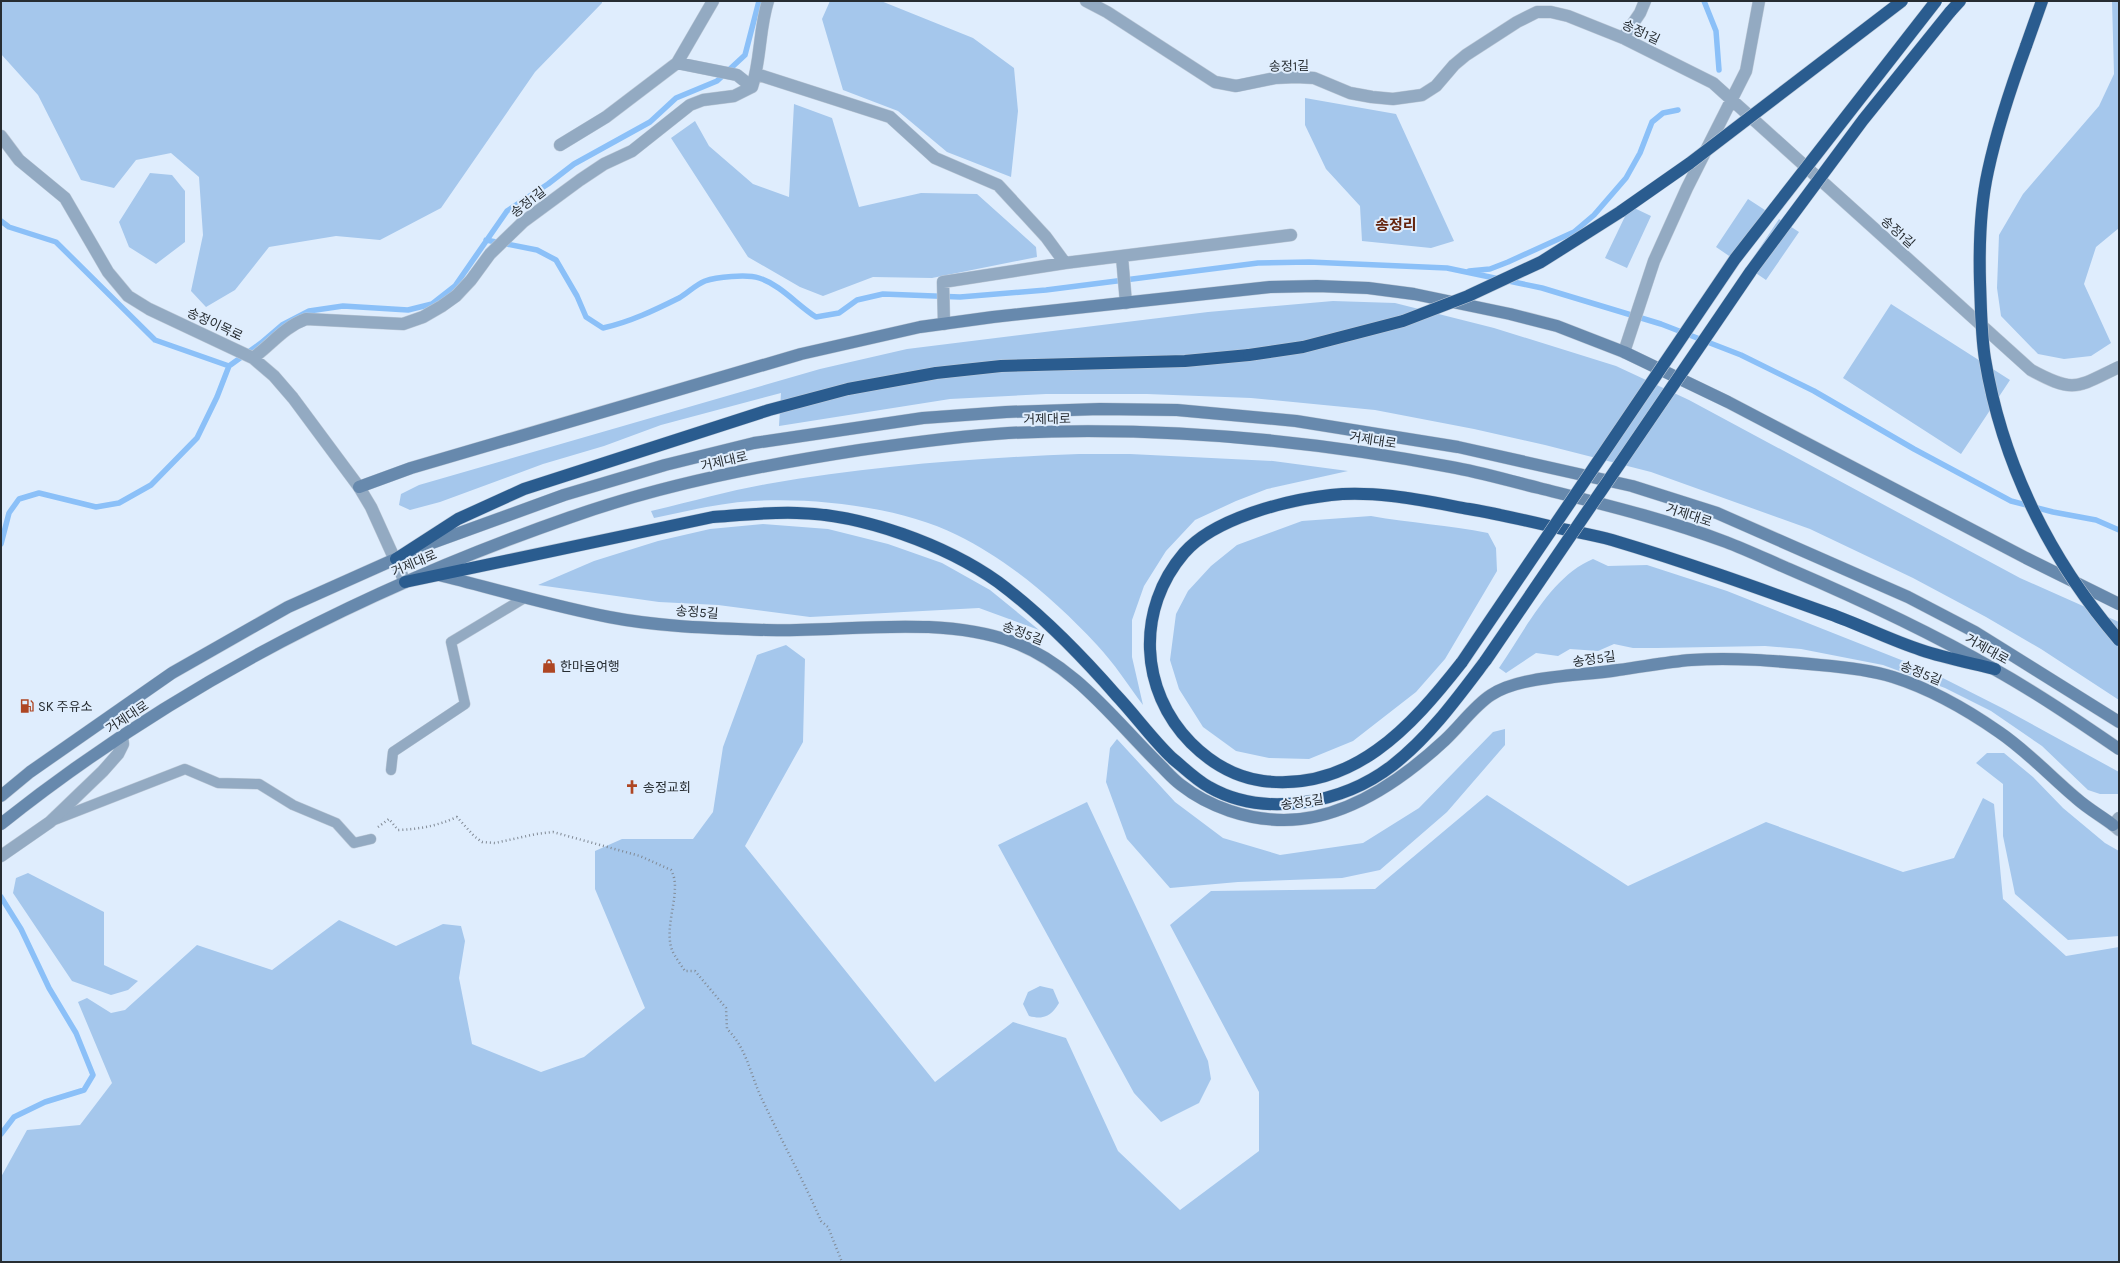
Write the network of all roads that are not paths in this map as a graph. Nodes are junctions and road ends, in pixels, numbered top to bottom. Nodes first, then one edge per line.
1 (713, 1) edge
2 (768, 1) edge
3 (1086, 1) edge
4 (1645, 1) edge
5 (1759, 1) edge
6 (1902, 1) edge
7 (1936, 1) edge
8 (1960, 1) edge
9 (2042, 1) edge
10 (1623, 38) junction
11 (677, 63) junction
12 (756, 74) junction
13 (752, 87) junction
14 (1732, 100) junction
15 (1, 136) edge
16 (560, 145) dead end
17 (1291, 236) dead end
18 (1122, 257) junction
19 (1065, 264) junction
20 (1126, 303) junction
21 (944, 324) junction
22 (1624, 352) junction
23 (253, 358) junction
24 (2119, 367) edge
25 (359, 487) junction
26 (396, 559) junction
27 (439, 575) junction
28 (405, 582) junction
29 (526, 597) junction
30 (2119, 604) edge
31 (2119, 640) edge
32 (1995, 670) junction
33 (2119, 722) edge
34 (122, 736) junction
35 (2119, 749) edge
36 (391, 770) dead end
37 (1, 796) edge
38 (50, 822) junction
39 (1, 824) edge
40 (2117, 824) edge
41 (371, 839) road end
42 (1, 856) edge

1 - 11 street
2 - 12 street
3 - 10 street, 송정1길
4 - 10 street
5 - 14 street
6 - 26 highway, bridge
7 - 32 highway, bridge
8 - 27 highway, bridge
9 - 31 highway, bridge
10 - 14 street, 송정1길
11 - 13 street
11 - 16 street
12 - 13 street
12 - 19 street
13 - 23 street, 송정1길
14 - 22 street
14 - 24 street, 송정1길
15 - 23 street, 송정이목로
17 - 18 street
18 - 19 street
18 - 20 street
19 - 21 street
20 - 21 street
20 - 22 street
21 - 25 street
22 - 30 street
23 - 25 street, 송정이목로
25 - 26 street, 송정이목로
26 - 28 street, 송정이목로
26 - 33 street, 거제대로
26 - 37 street, 거제대로
27 - 28 highway
27 - 29 street, 송정5길
28 - 32 street, 거제대로
28 - 34 street, 거제대로
29 - 36 lane
29 - 40 street, 송정5길
32 - 35 street, 거제대로
34 - 38 street
34 - 39 street, 거제대로
38 - 41 lane
38 - 42 street

